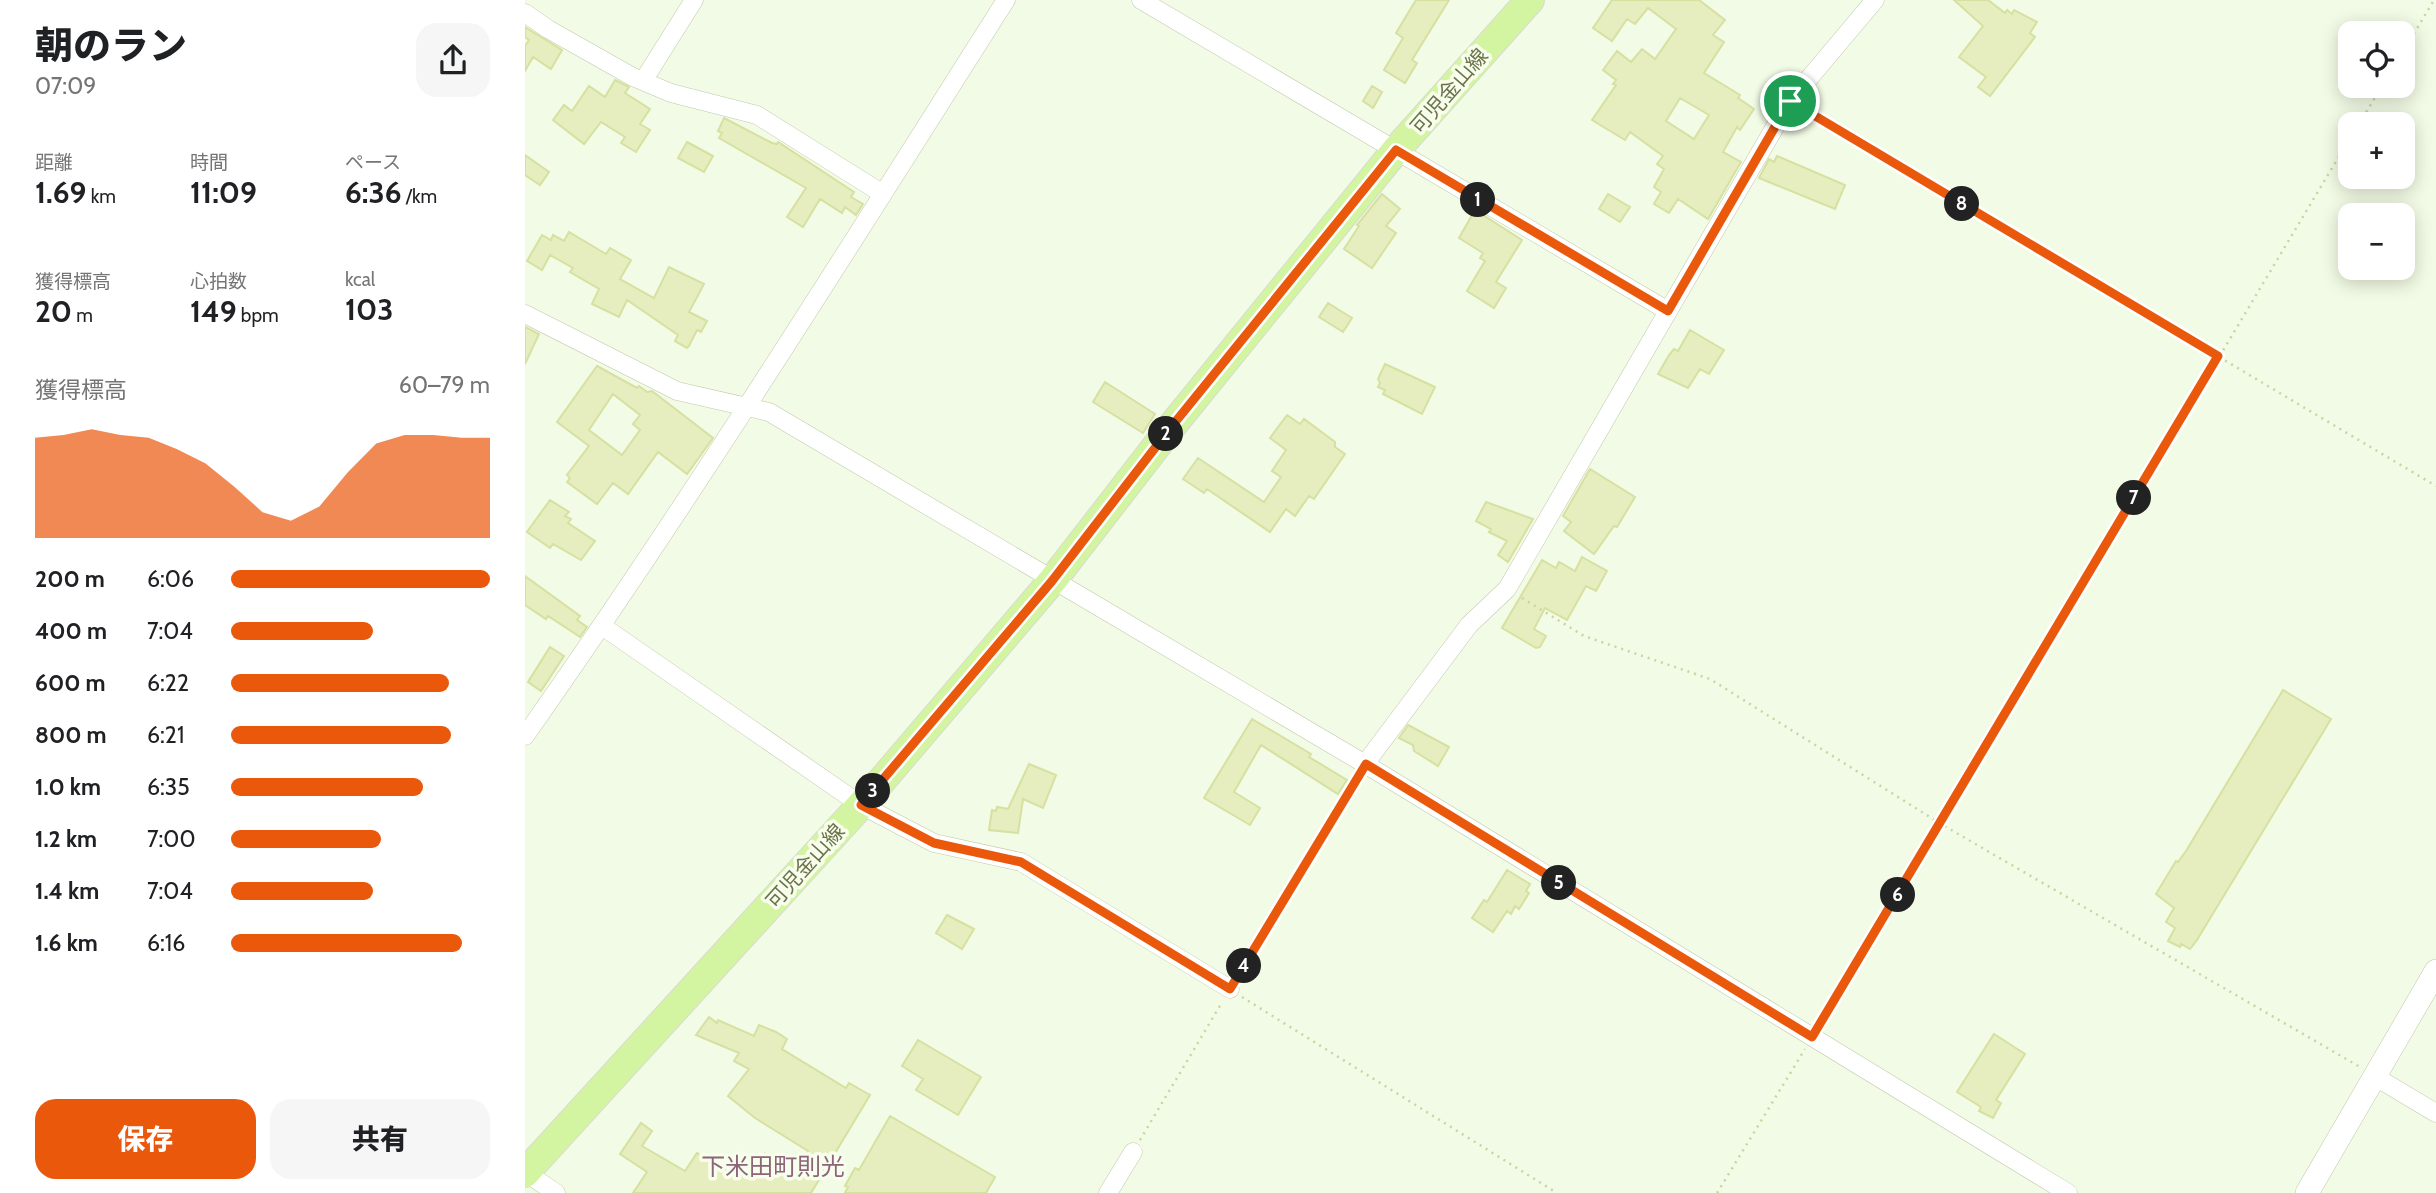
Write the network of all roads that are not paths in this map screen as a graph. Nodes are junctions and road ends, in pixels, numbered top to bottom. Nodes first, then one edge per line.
1 (694, 0) edge
2 (1006, 0) edge
3 (1141, 0) edge
4 (1530, 0) edge
5 (1875, 0) edge
6 (525, 13) edge
7 (643, 81) junction
8 (1396, 150) junction
9 (883, 194) junction
10 (1668, 311) junction
11 (525, 314) edge
12 (748, 408) junction
13 (1052, 581) junction
14 (602, 626) junction
15 (525, 736) edge
16 (1366, 764) junction
17 (861, 805) junction
18 (2436, 971) edge
19 (1230, 989) road end
20 (2375, 1076) junction
21 (2436, 1113) edge
22 (1133, 1152) road end
23 (525, 1173) edge
24 (556, 1193) edge
25 (1108, 1193) edge
26 (2068, 1193) edge
27 (2307, 1193) edge

1 - 7 street
2 - 9 street
3 - 8 street
4 - 8 main road, 可児金山線
5 - 10 street
6 - 7 street
7 - 9 street
8 - 10 street
8 - 13 main road, 可児金山線
9 - 12 street
10 - 16 street
11 - 12 street
12 - 13 street
12 - 14 street
13 - 16 street
13 - 17 main road, 可児金山線
14 - 15 street
14 - 17 street
16 - 26 street
17 - 19 street
17 - 23 main road, 可児金山線
18 - 20 street
20 - 21 street
20 - 27 street
22 - 25 street
23 - 24 street

